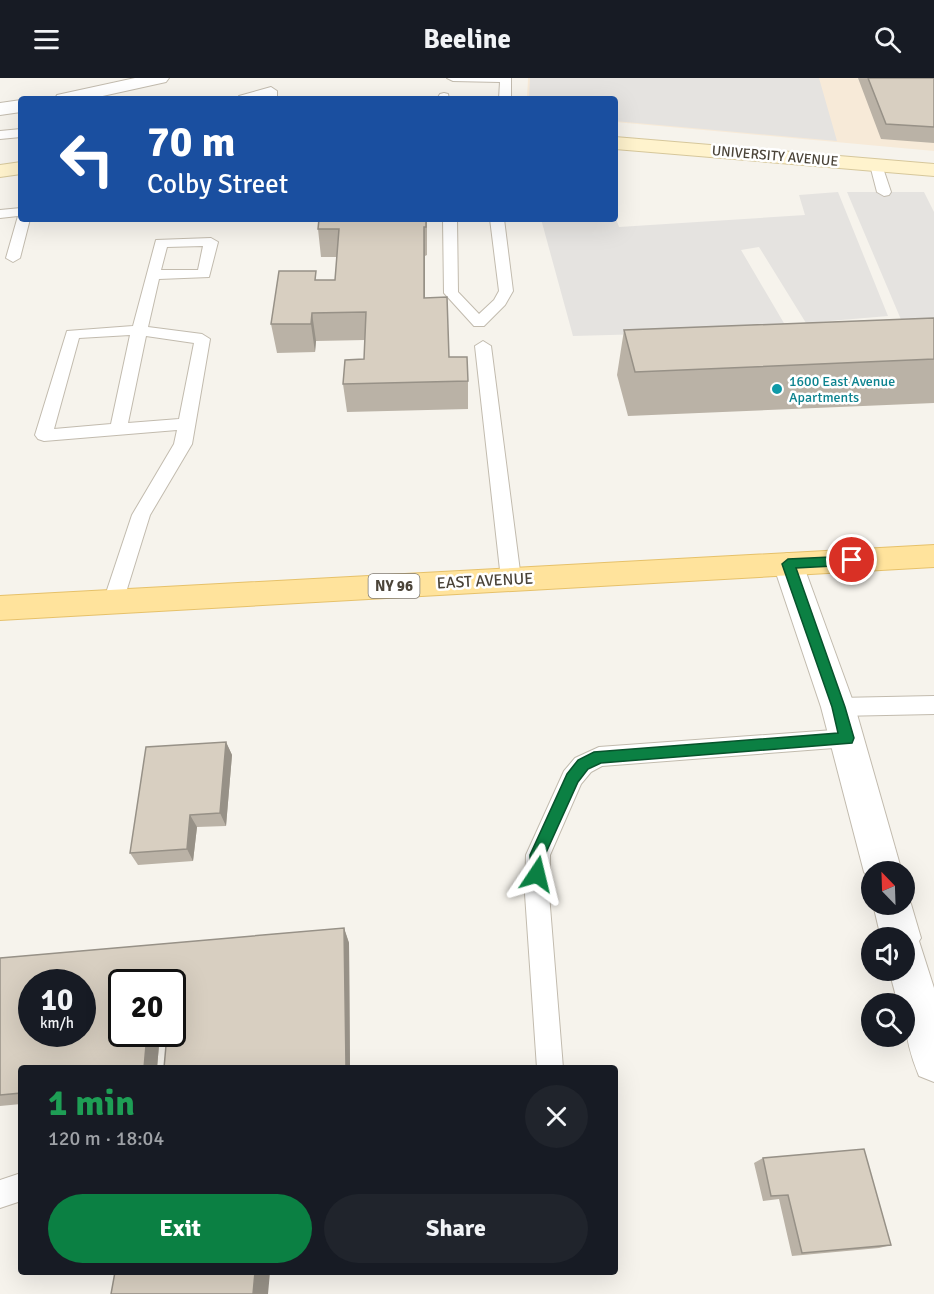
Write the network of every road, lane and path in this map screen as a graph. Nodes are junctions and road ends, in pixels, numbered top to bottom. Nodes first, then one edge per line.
1 (160, 78) edge
2 (453, 78) edge
3 (78, 96) edge
4 (254, 96) edge
5 (271, 96) edge
6 (505, 96) edge
7 (18, 106) edge
8 (0, 108) edge
9 (18, 133) edge
10 (0, 135) edge
11 (618, 143) edge
12 (876, 165) junction
13 (18, 168) edge
14 (934, 170) edge
15 (0, 171) edge
16 (884, 192) dead end
17 (18, 212) edge
18 (0, 214) edge
19 (22, 222) edge
20 (450, 222) edge
21 (497, 222) edge
22 (13, 258) dead end
23 (152, 275) dead end
24 (138, 330) junction
25 (483, 346) dead end
26 (187, 424) junction
27 (118, 429) junction
28 (934, 556) edge
29 (788, 564) junction
30 (511, 579) junction
31 (113, 602) junction
32 (0, 608) edge
33 (934, 705) edge
34 (838, 707) junction
35 (847, 738) junction
36 (880, 861) edge
37 (912, 981) edge
38 (934, 1061) edge
39 (550, 1065) edge
40 (18, 1188) edge
41 (0, 1194) edge

1 - 3 street
2 - 6 lane
4 - 5 lane
7 - 8 street
9 - 10 lane
11 - 12 main road, UNIVERSITY AVENUE
12 - 14 main road, UNIVERSITY AVENUE
12 - 16 lane
13 - 15 main road
17 - 18 lane
19 - 22 lane
20 - 21 lane
23 - 24 lane
24 - 26 lane
24 - 27 lane
24 - 27 lane
25 - 30 lane
26 - 27 lane
26 - 31 lane
28 - 29 main road, EAST AVENUE / NY 96
29 - 30 main road, EAST AVENUE / NY 96
29 - 34 street
30 - 31 main road, EAST AVENUE / NY 96
31 - 32 main road, EAST AVENUE / NY 96
33 - 34 lane
34 - 35 street
35 - 36 street
35 - 39 lane
37 - 38 street
40 - 41 lane

